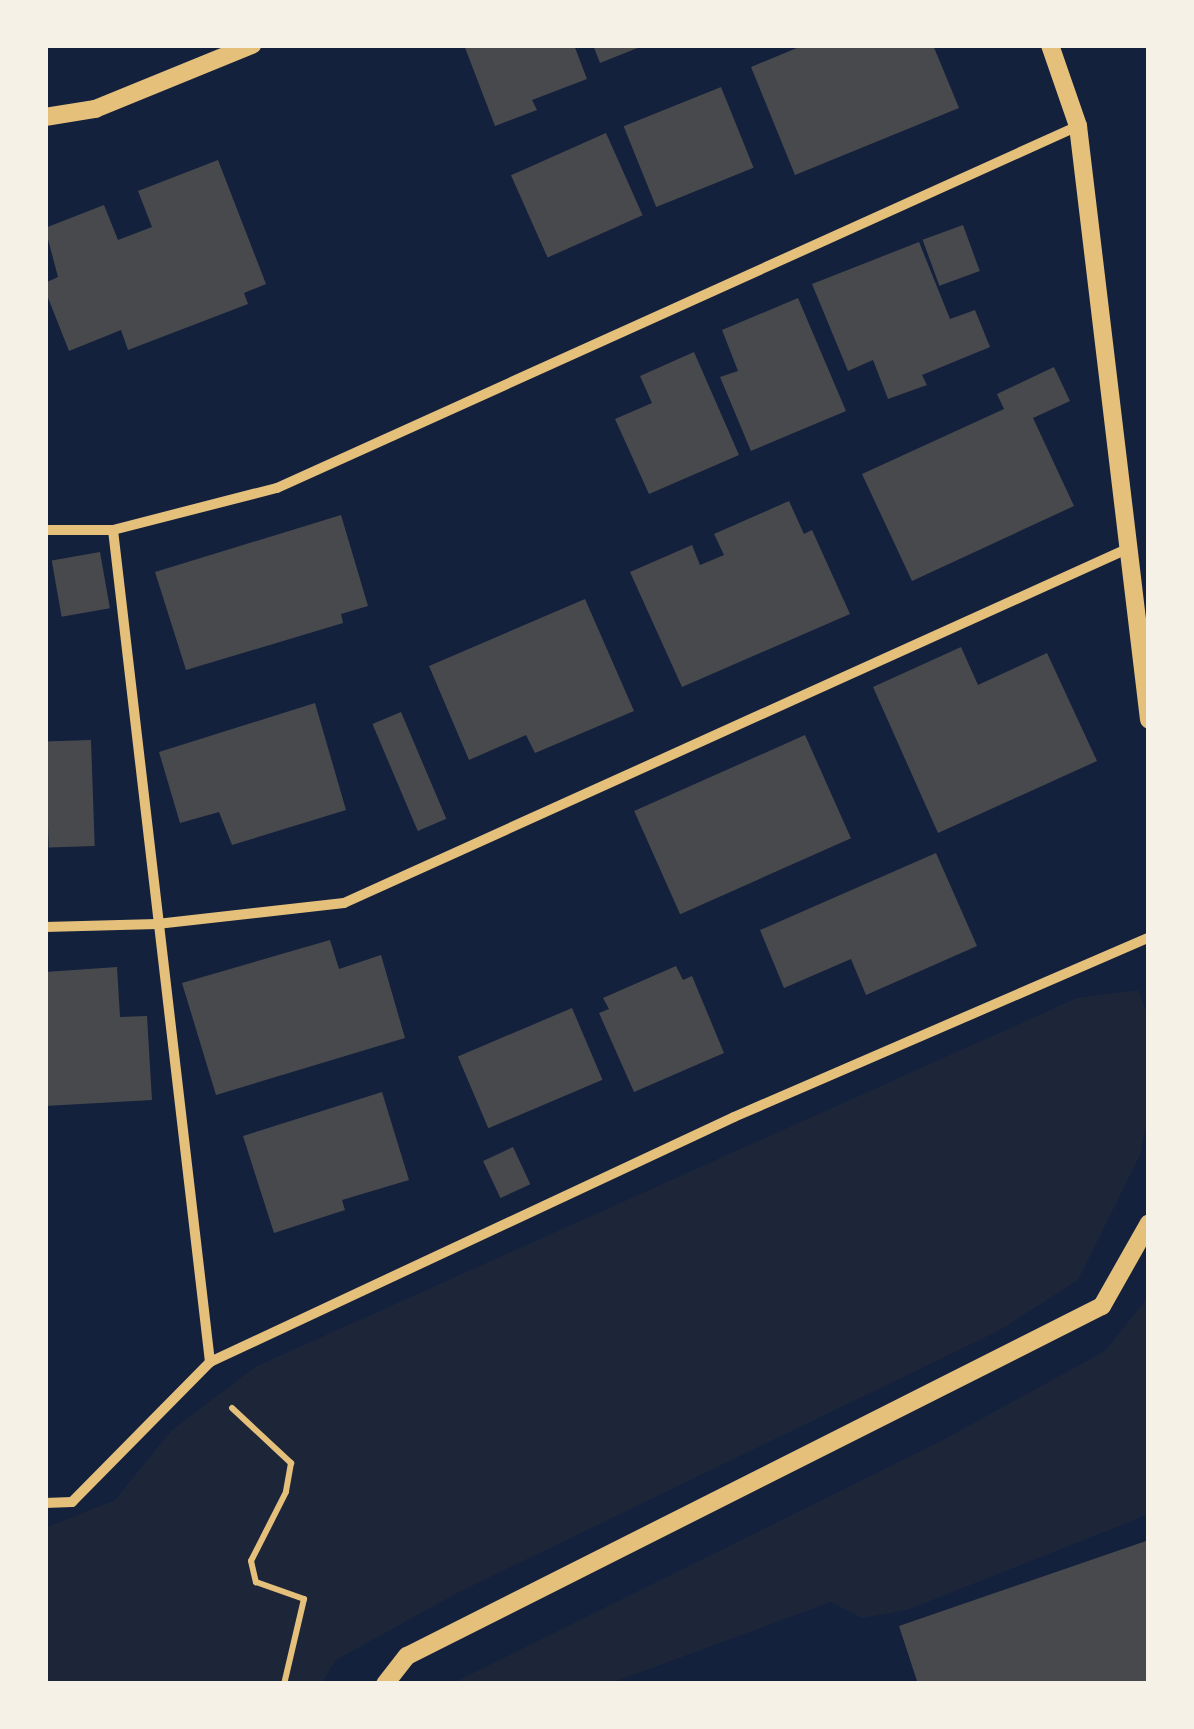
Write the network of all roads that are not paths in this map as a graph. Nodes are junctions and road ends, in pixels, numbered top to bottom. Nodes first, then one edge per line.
1 (252, 45) edge
2 (1050, 45) edge
3 (45, 117) edge
4 (1078, 126) junction
5 (45, 530) edge
6 (114, 530) junction
7 (1127, 549) junction
8 (1148, 700) edge
9 (1149, 720) edge
10 (156, 924) junction
11 (45, 927) edge
12 (1149, 937) edge
13 (1149, 1224) edge
14 (210, 1362) junction
15 (45, 1503) edge
16 (385, 1684) edge

1 - 3 street
2 - 4 street
4 - 6 street
4 - 7 street
5 - 6 street
6 - 10 street
7 - 8 street
7 - 10 street
8 - 9 street
10 - 11 street
10 - 14 street
12 - 14 street
13 - 16 street
14 - 15 street

